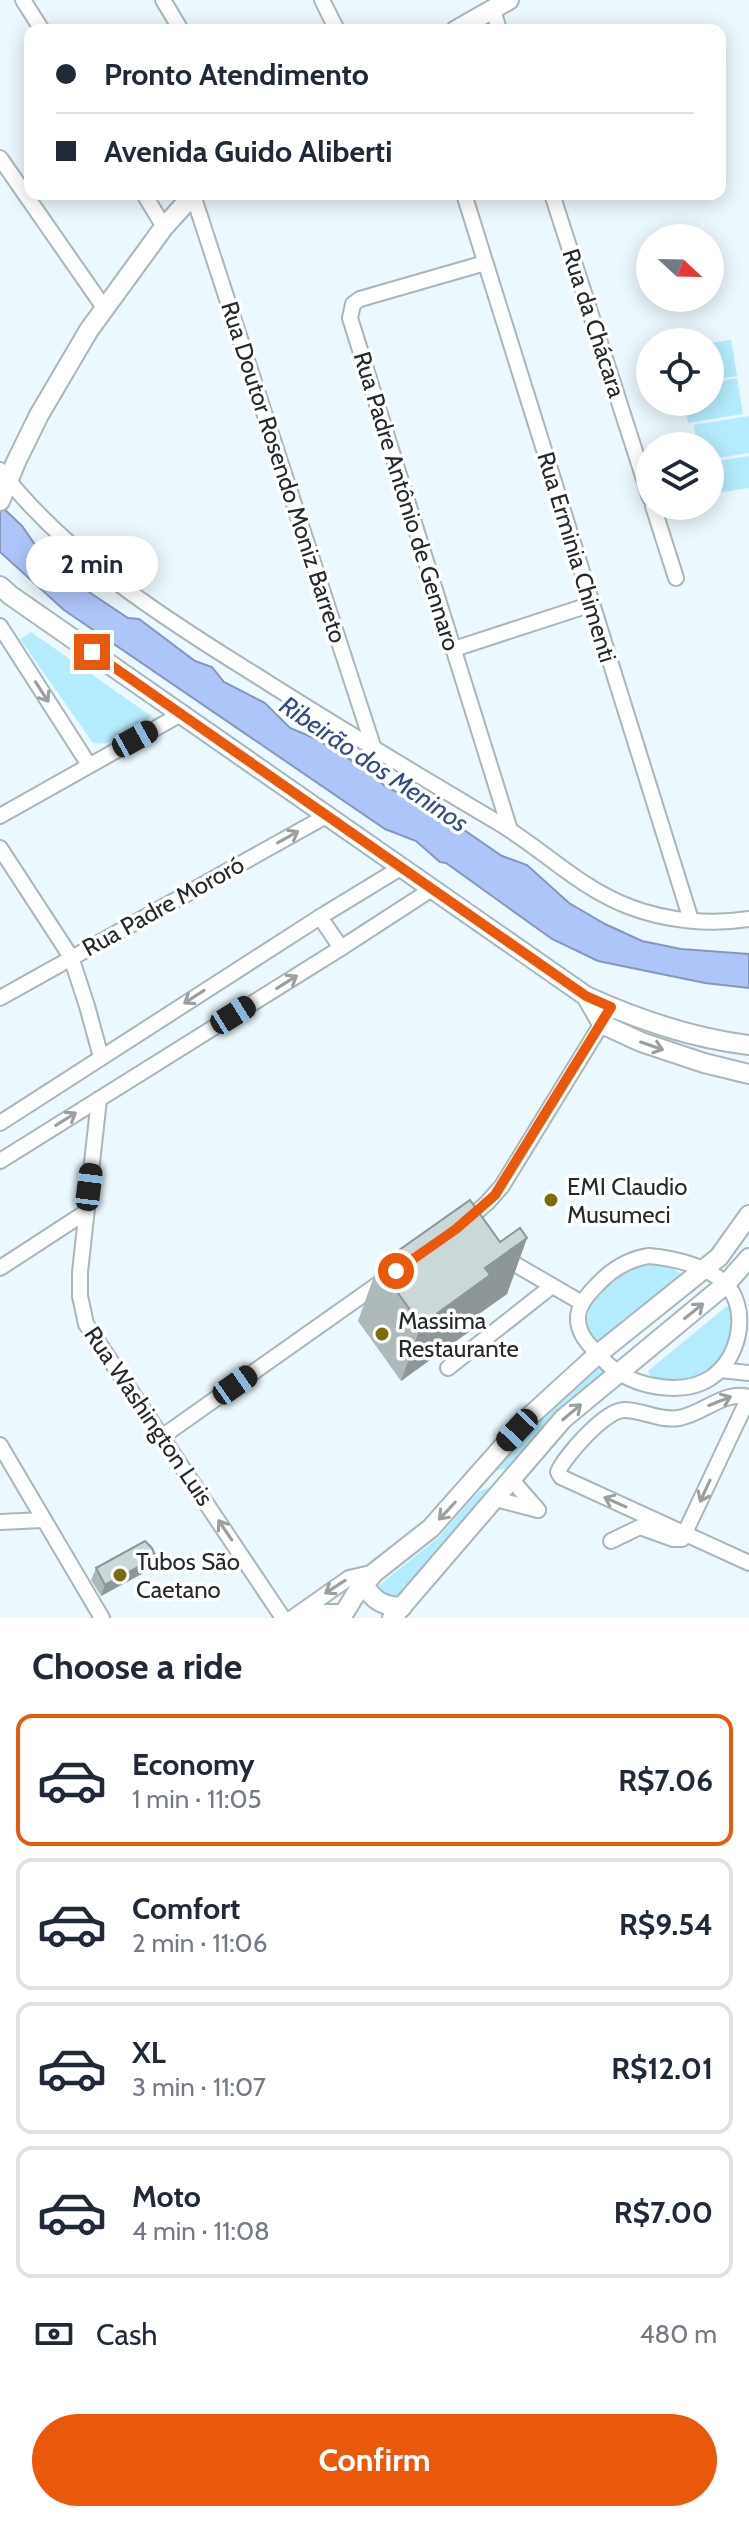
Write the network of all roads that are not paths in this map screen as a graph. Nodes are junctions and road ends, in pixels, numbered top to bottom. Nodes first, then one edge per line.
1 (23, 0) edge
2 (163, 0) edge
3 (322, 0) edge
4 (501, 4) edge
5 (38, 24) edge
6 (177, 24) edge
7 (334, 24) edge
8 (466, 24) edge
9 (499, 24) edge
10 (0, 158) edge
11 (24, 193) edge
12 (29, 200) edge
13 (148, 200) edge
14 (189, 200) edge
15 (196, 200) edge
16 (466, 200) edge
17 (554, 200) edge
18 (164, 227) junction
19 (485, 263) junction
20 (105, 309) junction
21 (636, 455) edge
22 (4, 479) edge
23 (657, 520) edge
24 (676, 578) dead end
25 (0, 586) edge
26 (592, 604) junction
27 (0, 606) edge
28 (47, 621) junction
29 (0, 626) edge
30 (454, 649) junction
31 (181, 714) junction
32 (374, 749) junction
33 (89, 765) junction
34 (328, 815) junction
35 (0, 816) edge
36 (510, 830) junction
37 (0, 848) edge
38 (402, 867) junction
39 (432, 889) junction
40 (320, 917) junction
41 (749, 919) edge
42 (691, 920) junction
43 (341, 948) junction
44 (71, 957) junction
45 (0, 998) edge
46 (606, 1016) junction
47 (749, 1045) edge
48 (101, 1057) junction
49 (749, 1074) edge
50 (99, 1099) junction
51 (0, 1123) edge
52 (0, 1161) edge
53 (86, 1212) junction
54 (749, 1215) edge
55 (461, 1232) edge
56 (488, 1248) edge
57 (749, 1258) edge
58 (0, 1268) edge
59 (703, 1270) junction
60 (392, 1274) edge
61 (726, 1284) junction
62 (552, 1286) junction
63 (582, 1303) junction
64 (746, 1334) edge
65 (598, 1354) junction
66 (448, 1368) dead end
67 (720, 1370) junction
68 (619, 1372) junction
69 (749, 1373) edge
70 (749, 1397) edge
71 (163, 1436) junction
72 (0, 1445) edge
73 (511, 1479) junction
74 (471, 1484) junction
75 (496, 1499) junction
76 (43, 1520) junction
77 (642, 1521) junction
78 (0, 1522) edge
79 (686, 1533) junction
80 (611, 1541) dead end
81 (749, 1563) edge
82 (369, 1578) junction
83 (397, 1612) edge
84 (296, 1615) edge
85 (348, 1616) edge
86 (102, 1618) edge
87 (283, 1618) edge

1 - 5 street
2 - 6 street
3 - 7 street
4 - 8 main road
4 - 9 street
10 - 11 street
12 - 20 street
13 - 18 street
14 - 18 main road
15 - 32 street, Rua Doutor Rosendo Moniz Barreto
16 - 19 street, Rua Erminia Chimenti
17 - 21 street, Rua da Chácara
18 - 20 main road
19 - 26 street, Rua Erminia Chimenti
19 - 30 street, Rua Padre Antônio de Gennaro
20 - 22 main road
22 - 32 street
23 - 24 street
25 - 28 main road
26 - 30 street
26 - 42 street, Rua Erminia Chimenti
27 - 28 main road
28 - 31 main road
29 -> 33 street
30 - 36 street, Rua Padre Antônio de Gennaro
31 - 33 street
31 - 34 main road
32 - 36 street
33 - 35 street
34 - 38 main road
44 -> 34 street, Rua Padre Mororó
36 - 42 street
37 - 44 street
38 - 39 main road
38 - 40 street
39 - 43 street
39 - 46 main road
40 - 43 street
40 -> 48 street
41 - 42 street
50 -> 43 street
44 - 45 street, Rua Padre Mororó
44 - 48 street
46 - 47 main road
46 -> 49 main road
46 - 55 street
48 - 51 street
52 -> 50 street
50 - 53 street, Rua Washington Luis
53 - 58 street
53 - 71 street, Rua Washington Luis
54 - 59 main road
56 - 62 street
57 - 61 main road
59 - 61 street
59 - 63 street
59 - 65 main road
60 - 71 street
61 - 64 street
68 -> 61 main road
62 - 63 street
62 - 66 street
63 - 65 street
64 - 67 street
65 - 68 street
65 - 74 main road
67 - 68 street
67 - 69 street
73 -> 68 main road
77 -> 70 street
70 -> 79 street
87 -> 71 street, Rua Washington Luis
72 - 76 street
73 - 74 main road
73 - 75 main road
73 - 75 street
74 -> 82 main road
75 - 83 main road
76 - 78 street
76 - 86 street
77 - 79 street
77 - 80 street
79 - 81 street
82 - 83 main road
82 -> 84 street
82 - 85 main road
84 - 85 street

